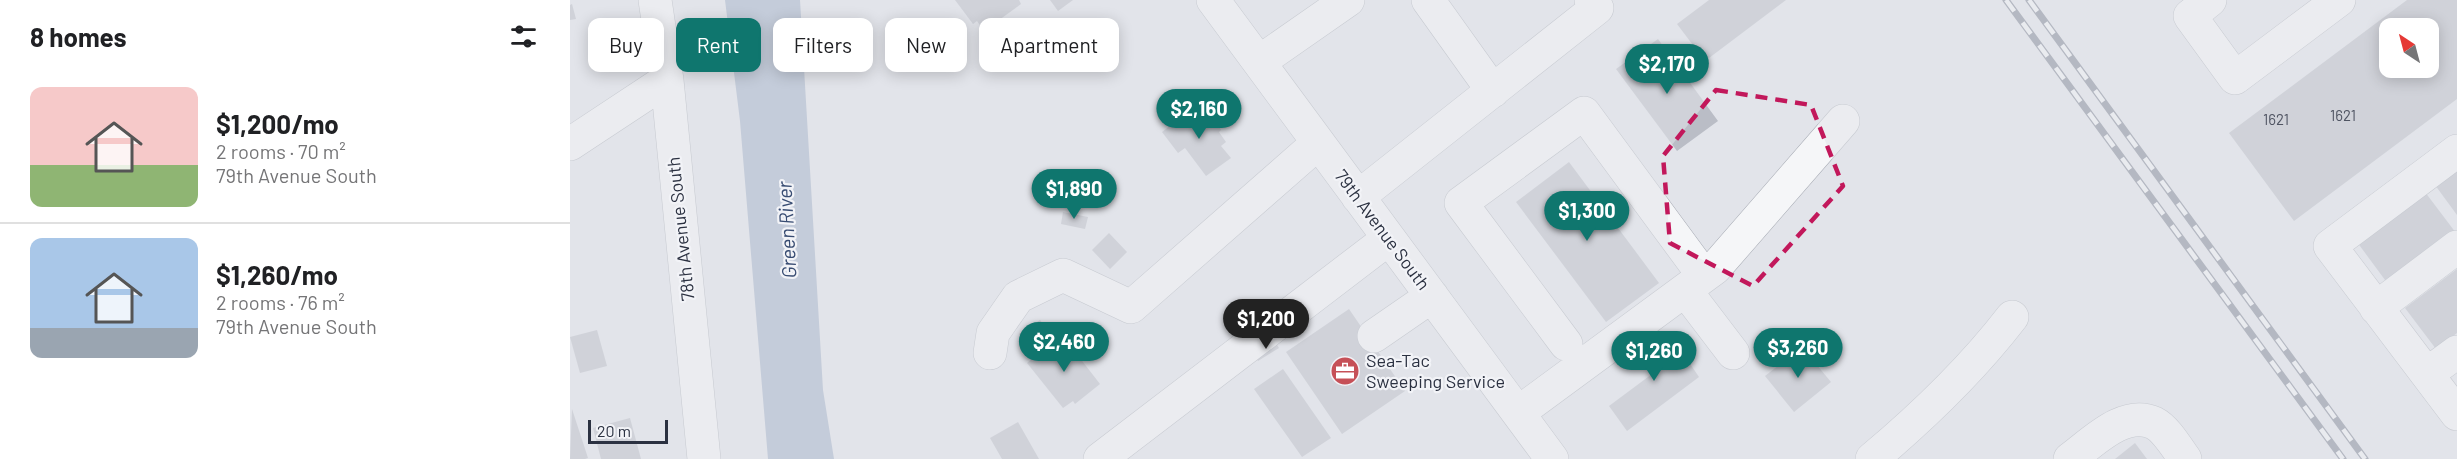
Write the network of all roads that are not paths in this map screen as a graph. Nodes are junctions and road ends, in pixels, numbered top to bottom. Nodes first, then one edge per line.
1 (655, 0) edge
2 (1213, 0) edge
3 (1348, 0) edge
4 (1428, 0) edge
5 (1591, 0) edge
6 (2210, 0) edge
7 (2339, 0) edge
8 (1258, 62) junction
9 (667, 80) junction
10 (1493, 91) junction
11 (1843, 121) dead end
12 (1318, 143) junction
13 (570, 144) edge
14 (2457, 151) edge
15 (1358, 197) junction
16 (1388, 239) junction
17 (2457, 247) edge
18 (1695, 283) junction
19 (1432, 296) junction
20 (2376, 308) junction
21 (2012, 317) dead end
22 (1374, 336) dead end
23 (1566, 344) dead end
24 (2457, 352) edge
25 (990, 353) dead end
26 (1733, 353) dead end
27 (2427, 374) junction
28 (1518, 413) junction
29 (2457, 414) edge
30 (704, 459) edge
31 (1100, 459) edge
32 (1552, 459) edge
33 (1872, 459) edge
34 (2070, 459) edge
35 (2185, 459) edge

1 - 9 street, 78th Avenue South
2 - 8 street, 79th Avenue South
3 - 8 street
4 - 10 street
5 - 10 street
6 - 7 street
8 - 12 street, 79th Avenue South
9 - 13 street
9 - 30 street, 78th Avenue South
10 - 15 street
11 - 18 street
12 - 15 street, 79th Avenue South
12 - 25 street
14 - 20 street
15 - 16 street, 79th Avenue South
16 - 19 street, 79th Avenue South
16 - 31 street
17 - 20 street
18 - 23 street
18 - 26 street
18 - 28 street
19 - 22 street
19 - 28 street, 79th Avenue South
20 - 27 street
21 - 33 street
24 - 27 street
27 - 29 street
28 - 32 street, 79th Avenue South
34 - 35 street

